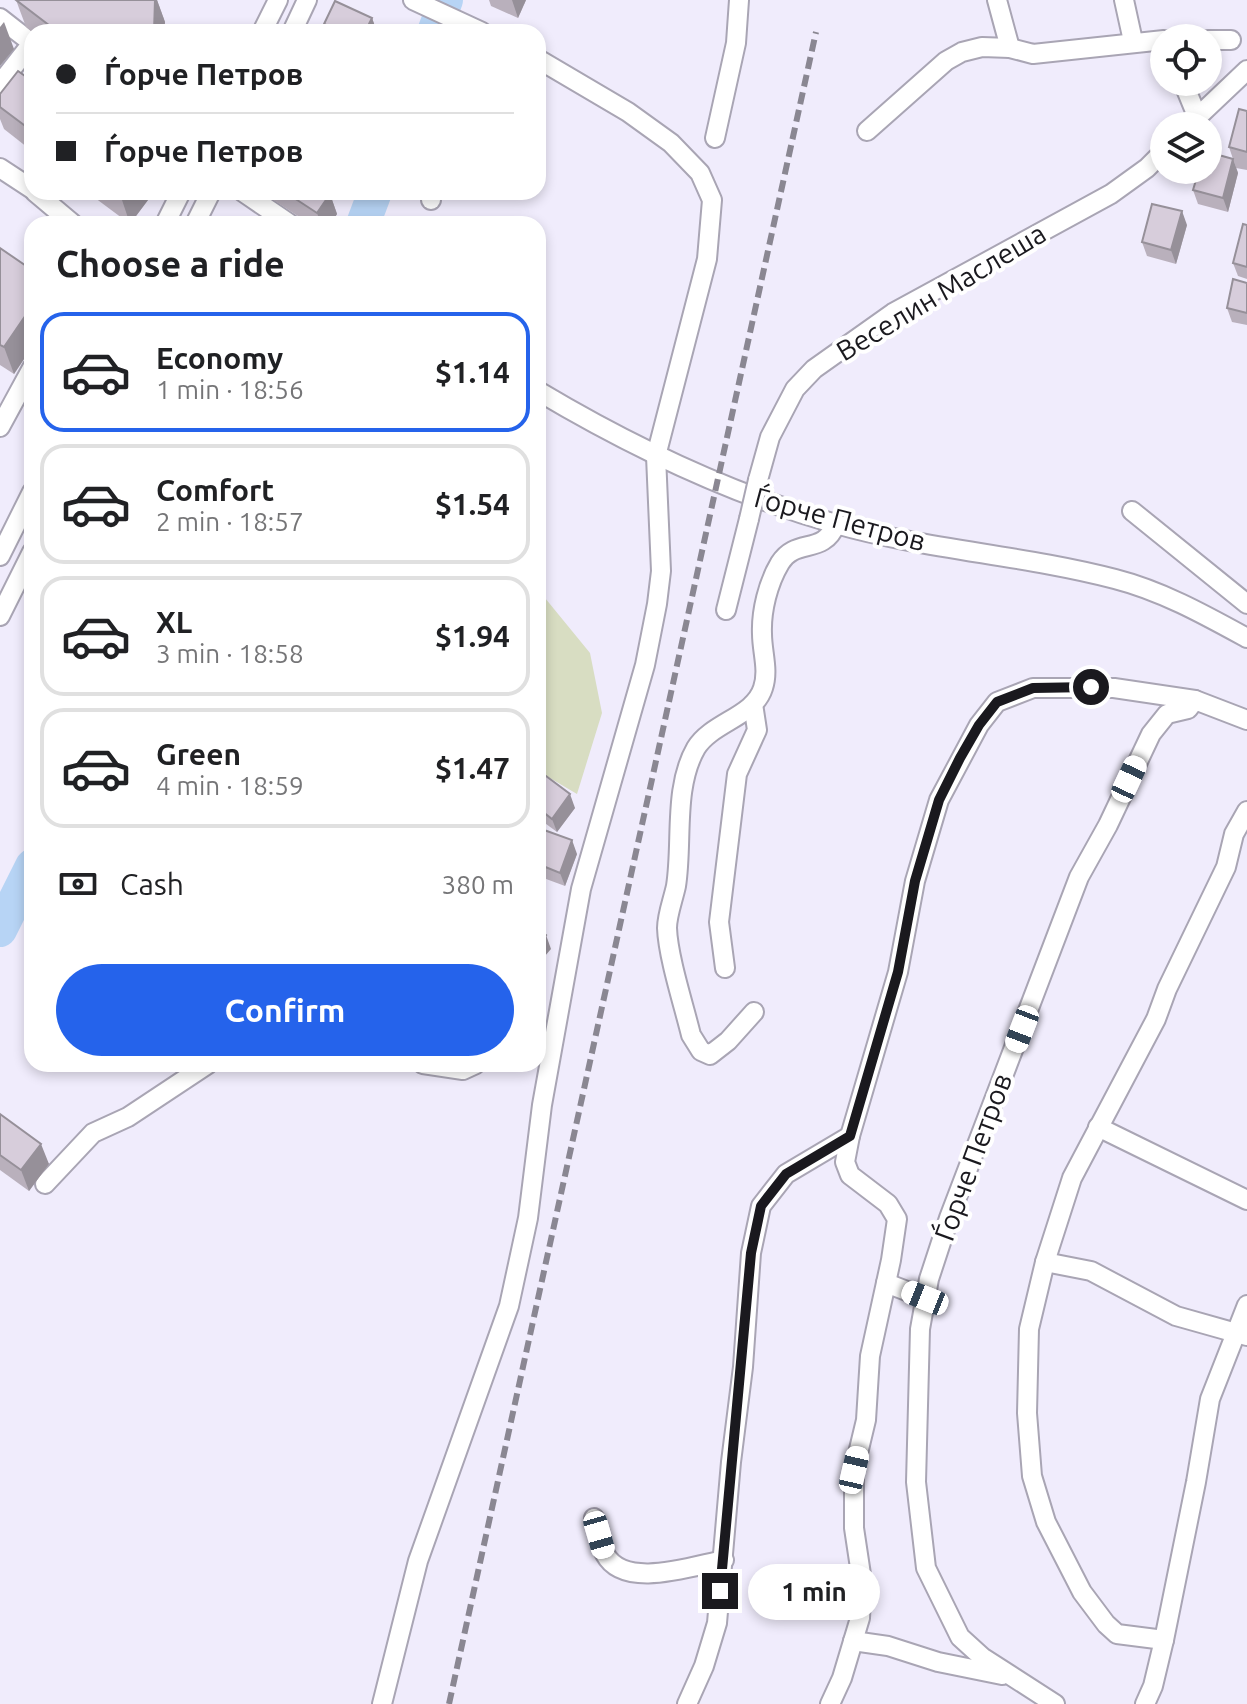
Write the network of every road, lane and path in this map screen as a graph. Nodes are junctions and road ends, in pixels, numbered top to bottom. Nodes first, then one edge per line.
1 (278, 0) edge
2 (307, 0) edge
3 (413, 0) edge
4 (739, 0) edge
5 (997, 0) edge
6 (1124, 0) edge
7 (0, 18) edge
8 (266, 24) edge
9 (296, 24) edge
10 (453, 24) edge
11 (24, 37) edge
12 (1150, 40) edge
13 (1222, 40) edge
14 (1231, 40) dead end
15 (1133, 41) junction
16 (1010, 48) junction
17 (24, 53) edge
18 (546, 64) edge
19 (1247, 70) edge
20 (0, 84) edge
21 (1203, 112) edge
22 (867, 131) dead end
23 (715, 138) dead end
24 (1150, 165) edge
25 (0, 168) edge
26 (24, 184) edge
27 (45, 200) edge
28 (255, 200) edge
29 (64, 216) edge
30 (279, 216) edge
31 (24, 383) edge
32 (546, 396) edge
33 (0, 427) edge
34 (656, 456) junction
35 (24, 508) edge
36 (1132, 511) dead end
37 (836, 524) junction
38 (0, 556) edge
39 (24, 568) edge
40 (1247, 604) edge
41 (726, 610) dead end
42 (0, 616) edge
43 (1247, 638) edge
44 (1195, 700) junction
45 (753, 704) junction
46 (1247, 720) edge
47 (1247, 811) edge
48 (725, 968) dead end
49 (754, 1012) dead end
50 (556, 1020) junction
51 (546, 1027) edge
52 (196, 1072) edge
53 (1098, 1127) junction
54 (850, 1136) junction
55 (45, 1184) dead end
56 (1247, 1200) edge
57 (1045, 1262) junction
58 (886, 1283) junction
59 (925, 1298) junction
60 (1247, 1305) edge
61 (1242, 1334) edge
62 (594, 1518) dead end
63 (724, 1560) junction
64 (1164, 1640) junction
65 (853, 1641) junction
66 (1019, 1680) junction
67 (382, 1704) edge
68 (687, 1704) edge
69 (830, 1704) edge
70 (1055, 1704) edge
71 (1145, 1704) edge

1 - 8 street
2 - 9 street
3 - 10 street
4 - 23 street
5 - 16 street
6 - 15 street
7 - 11 street
12 - 15 street
13 - 14 street
15 - 16 street
16 - 22 street
17 - 20 street
18 - 34 street
19 - 21 street
24 - 41 street, Веселин Маслеша, bridge
25 - 26 street
27 - 29 street
28 - 30 street
31 - 33 street
32 - 34 street, Ѓорче Петров
34 - 37 street, Ѓорче Петров
34 - 50 street
35 - 38 street
36 - 40 street
37 - 43 street, Ѓорче Петров
37 - 45 street
39 - 42 street
44 - 46 street
44 - 54 street
44 - 59 street, Ѓорче Петров
45 - 48 street
45 - 49 street
47 - 53 street
50 - 51 street
50 - 67 street
52 - 55 street
53 - 56 street
53 - 57 street
54 - 58 street
54 - 63 street
57 - 61 street
57 - 64 street
58 - 59 street
58 - 65 street
59 - 66 street, Ѓорче Петров
60 - 61 street
61 - 64 street
62 - 63 street
63 - 68 street
64 - 71 street
65 - 66 street
65 - 69 street
66 - 70 street, Ѓорче Петров

